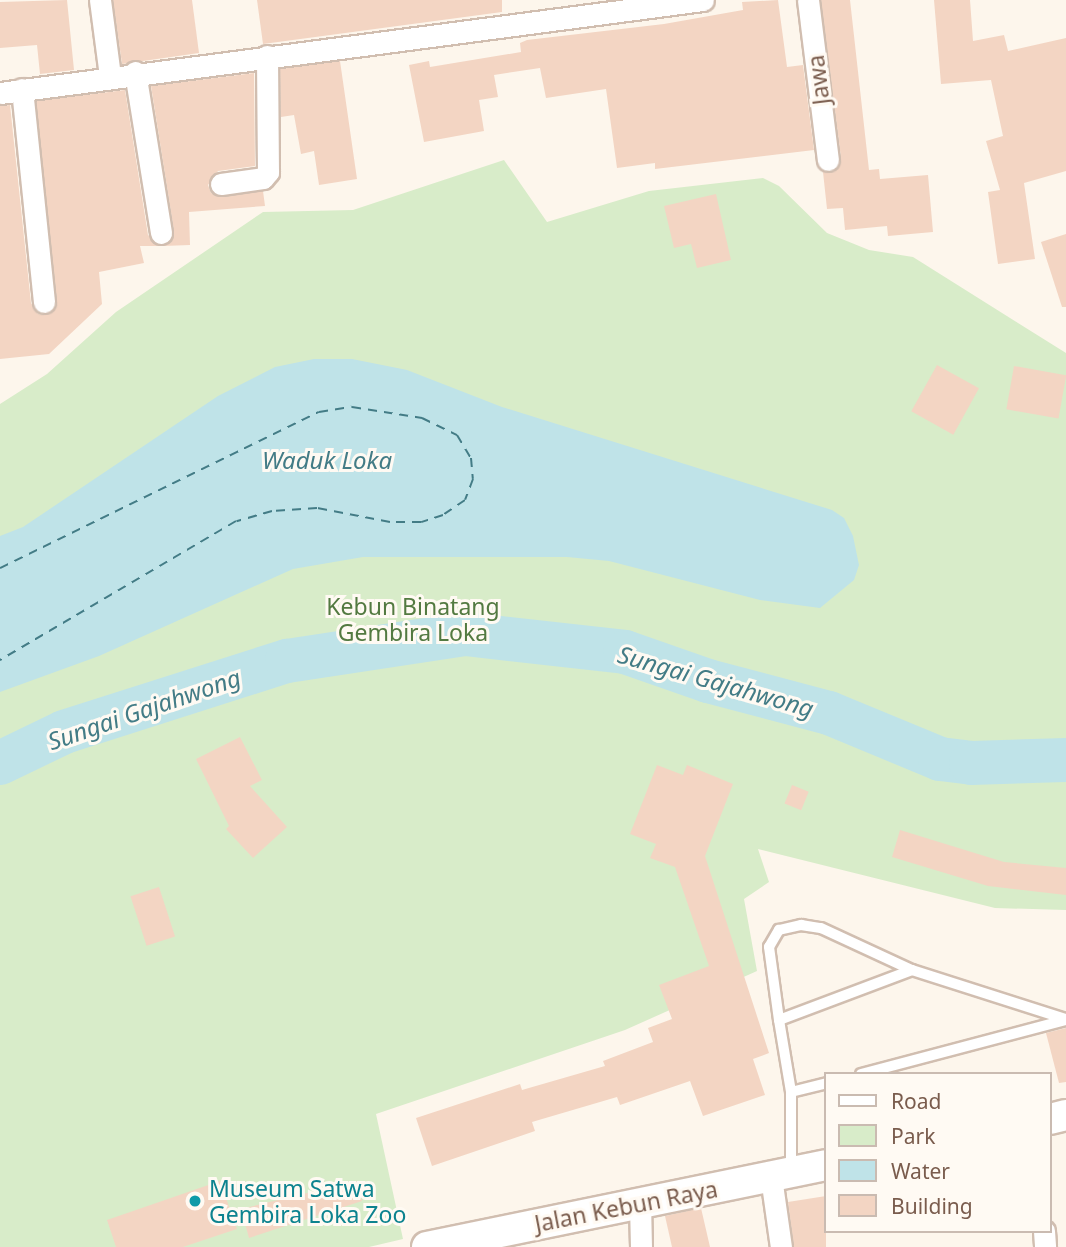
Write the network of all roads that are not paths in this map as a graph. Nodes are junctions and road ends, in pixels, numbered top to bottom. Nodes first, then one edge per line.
1 (100, 0) edge
2 (703, 0) edge
3 (808, 0) edge
4 (267, 57) junction
5 (135, 72) junction
6 (110, 76) junction
7 (22, 89) junction
8 (0, 93) edge
9 (828, 160) dead end
10 (221, 184) dead end
11 (161, 233) dead end
12 (44, 302) dead end
13 (912, 970) junction
14 (779, 1020) junction
15 (1066, 1020) edge
16 (869, 1072) edge
17 (824, 1084) edge
18 (791, 1092) junction
19 (824, 1165) edge
20 (781, 1175) junction
21 (640, 1203) junction
22 (432, 1246) edge
23 (641, 1247) edge
24 (781, 1247) edge

1 - 6 street
2 - 4 street
3 - 9 street, Jawa
4 - 5 street
4 - 10 street
5 - 6 street
5 - 11 street
6 - 7 street
7 - 8 street
7 - 12 street
13 - 14 lane
13 - 14 lane
13 - 15 lane
14 - 18 lane
15 - 16 lane
17 - 18 lane
18 - 20 lane
19 - 20 street, Jalan Kebun Raya
20 - 21 street, Jalan Kebun Raya
20 - 24 street
21 - 22 street, Jalan Kebun Raya
21 - 23 street

